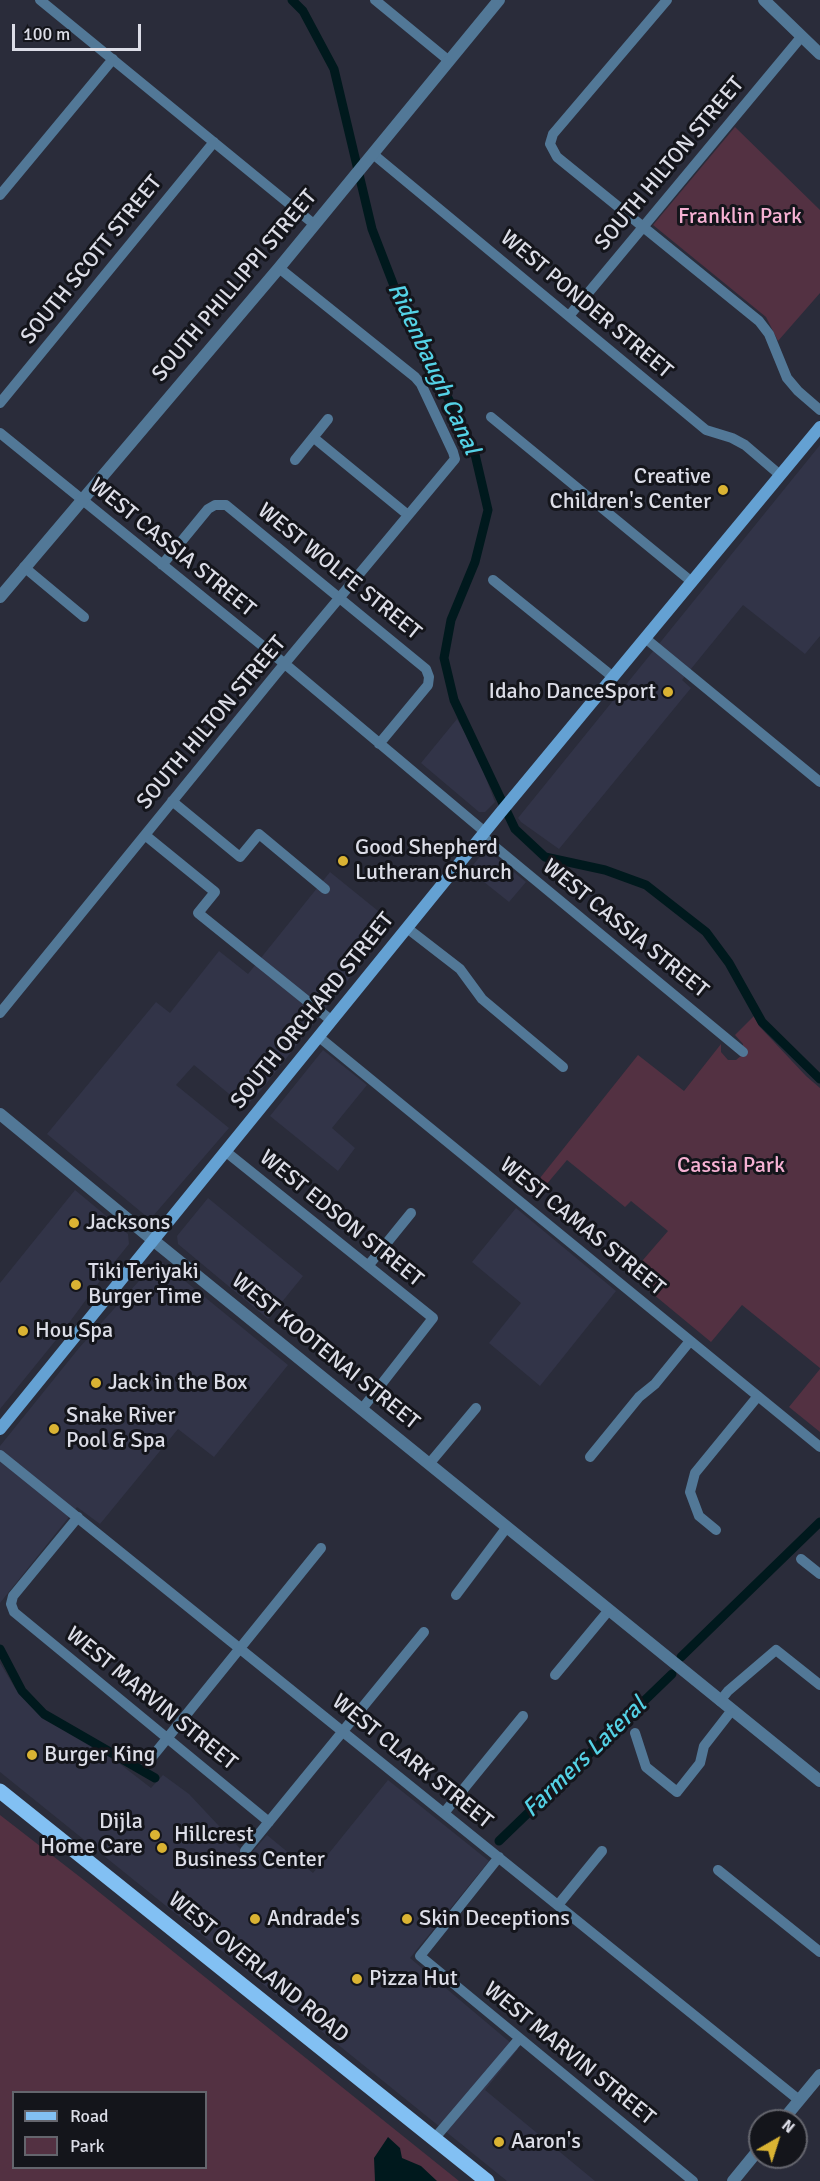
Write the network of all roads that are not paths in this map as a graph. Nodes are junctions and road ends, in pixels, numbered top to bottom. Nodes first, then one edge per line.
1 (40, 0) edge
2 (375, 0) edge
3 (499, 0) edge
4 (667, 0) edge
5 (764, 0) edge
6 (802, 36) junction
7 (820, 54) edge
8 (113, 59) junction
9 (448, 60) junction
10 (214, 142) junction
11 (369, 158) junction
12 (0, 195) edge
13 (315, 225) junction
14 (643, 227) junction
15 (279, 268) junction
16 (569, 316) junction
17 (0, 403) edge
18 (820, 410) edge
19 (491, 417) dead end
20 (328, 419) dead end
21 (820, 427) edge
22 (0, 433) edge
23 (314, 438) junction
24 (295, 460) dead end
25 (780, 475) junction
26 (82, 501) junction
27 (408, 515) junction
28 (162, 565) junction
29 (24, 567) junction
30 (493, 580) dead end
31 (692, 582) junction
32 (0, 597) edge
33 (340, 598) junction
34 (84, 617) dead end
35 (645, 638) junction
36 (285, 664) junction
37 (613, 677) junction
38 (380, 744) junction
39 (820, 782) edge
40 (172, 801) junction
41 (483, 834) junction
42 (145, 835) junction
43 (325, 889) dead end
44 (407, 928) junction
45 (0, 1013) edge
46 (332, 1021) junction
47 (319, 1037) junction
48 (743, 1052) dead end
49 (563, 1067) dead end
50 (0, 1115) edge
51 (225, 1150) junction
52 (411, 1213) dead end
53 (153, 1240) junction
54 (368, 1266) junction
55 (690, 1341) junction
56 (758, 1396) junction
57 (476, 1408) dead end
58 (362, 1409) junction
59 (0, 1429) edge
60 (820, 1447) edge
61 (0, 1455) edge
62 (590, 1457) dead end
63 (429, 1464) junction
64 (78, 1517) junction
65 (507, 1527) junction
66 (716, 1530) dead end
67 (321, 1548) dead end
68 (801, 1559) dead end
69 (820, 1574) edge
70 (456, 1595) dead end
71 (609, 1611) junction
72 (424, 1632) dead end
73 (240, 1648) junction
74 (555, 1675) dead end
75 (819, 1685) edge
76 (720, 1701) junction
77 (732, 1710) junction
78 (523, 1716) dead end
79 (343, 1732) junction
80 (635, 1733) dead end
81 (167, 1738) junction
82 (148, 1762) dead end
83 (820, 1781) edge
84 (0, 1791) edge
85 (444, 1813) junction
86 (269, 1822) junction
87 (245, 1851) dead end
88 (602, 1851) dead end
89 (499, 1857) junction
90 (718, 1870) dead end
91 (558, 1905) junction
92 (820, 1952) edge
93 (519, 2039) junction
94 (820, 2075) edge
95 (799, 2100) junction
96 (792, 2109) edge
97 (434, 2139) junction
98 (748, 2163) edge
99 (487, 2181) edge
100 (693, 2181) edge
101 (733, 2181) edge

1 - 8 street
2 - 9 street
3 - 9 street, SOUTH PHILLIPPI STREET
4 - 14 street
5 - 6 street
6 - 7 street
6 - 14 street, SOUTH HILTON STREET
8 - 10 street
8 - 12 street
9 - 11 street, SOUTH PHILLIPPI STREET
10 - 13 street
10 - 17 street, SOUTH SCOTT STREET
11 - 13 street, SOUTH PHILLIPPI STREET
11 - 16 street, WEST PONDER STREET
13 - 15 street, SOUTH PHILLIPPI STREET
14 - 16 street, SOUTH HILTON STREET
14 - 18 street
15 - 26 street, SOUTH PHILLIPPI STREET
15 - 27 street, SOUTH HILTON STREET
16 - 25 street, WEST PONDER STREET
19 - 31 street
20 - 23 street
21 - 25 main road, SOUTH ORCHARD STREET
22 - 26 street, WEST CASSIA STREET
23 - 24 street
23 - 27 street
25 - 31 main road, SOUTH ORCHARD STREET
26 - 28 street, WEST CASSIA STREET
26 - 29 street, SOUTH PHILLIPPI STREET
27 - 33 street, SOUTH HILTON STREET
28 - 33 street, WEST WOLFE STREET
28 - 36 street, WEST CASSIA STREET
29 - 32 street, SOUTH PHILLIPPI STREET
29 - 34 street
30 - 37 street
31 - 35 main road, SOUTH ORCHARD STREET
33 - 36 street, SOUTH HILTON STREET
33 - 38 street, WEST WOLFE STREET
35 - 37 main road, SOUTH ORCHARD STREET
35 - 39 street
36 - 38 street, WEST CASSIA STREET
36 - 40 street, SOUTH HILTON STREET
37 - 41 main road, SOUTH ORCHARD STREET
38 - 41 street, WEST CASSIA STREET
40 - 42 street, SOUTH HILTON STREET
40 - 43 street
41 - 44 main road, SOUTH ORCHARD STREET
41 - 48 street, WEST CASSIA STREET
42 - 45 street, SOUTH HILTON STREET
42 - 46 street
44 - 46 main road, SOUTH ORCHARD STREET
44 - 49 street
46 - 47 main road, SOUTH ORCHARD STREET
47 - 51 main road, SOUTH ORCHARD STREET
47 - 55 street, WEST CAMAS STREET
50 - 53 street, WEST KOOTENAI STREET
51 - 53 main road, SOUTH ORCHARD STREET
51 - 54 street, WEST EDSON STREET
52 - 54 street
53 - 58 street, WEST KOOTENAI STREET
53 - 59 main road, SOUTH ORCHARD STREET
54 - 58 street, WEST EDSON STREET
55 - 56 street, WEST CAMAS STREET
55 - 62 street
56 - 60 street, WEST CAMAS STREET
56 - 66 street
57 - 63 street
58 - 63 street, WEST KOOTENAI STREET
61 - 64 street, WEST CLARK STREET
63 - 65 street, WEST KOOTENAI STREET
64 - 73 street, WEST CLARK STREET
64 - 81 street, WEST MARVIN STREET
65 - 70 street
65 - 71 street, WEST KOOTENAI STREET
67 - 73 street
68 - 69 street
71 - 74 street
71 - 76 street, WEST KOOTENAI STREET
72 - 79 street
73 - 79 street, WEST CLARK STREET
73 - 81 street
75 - 76 street
76 - 77 street, WEST KOOTENAI STREET
77 - 80 street
77 - 83 street, WEST KOOTENAI STREET
78 - 85 street
79 - 85 street, WEST CLARK STREET
79 - 86 street
81 - 82 street
81 - 86 street, WEST MARVIN STREET
84 - 97 main road, WEST OVERLAND ROAD
85 - 89 street, WEST CLARK STREET
86 - 87 street
88 - 91 street
89 - 91 street, WEST CLARK STREET
89 - 93 street, WEST MARVIN STREET
90 - 92 street
91 - 95 street, WEST CLARK STREET
93 - 97 street
93 - 100 street, WEST MARVIN STREET
94 - 95 street
95 - 96 street
97 - 99 main road, WEST OVERLAND ROAD
98 - 101 street

